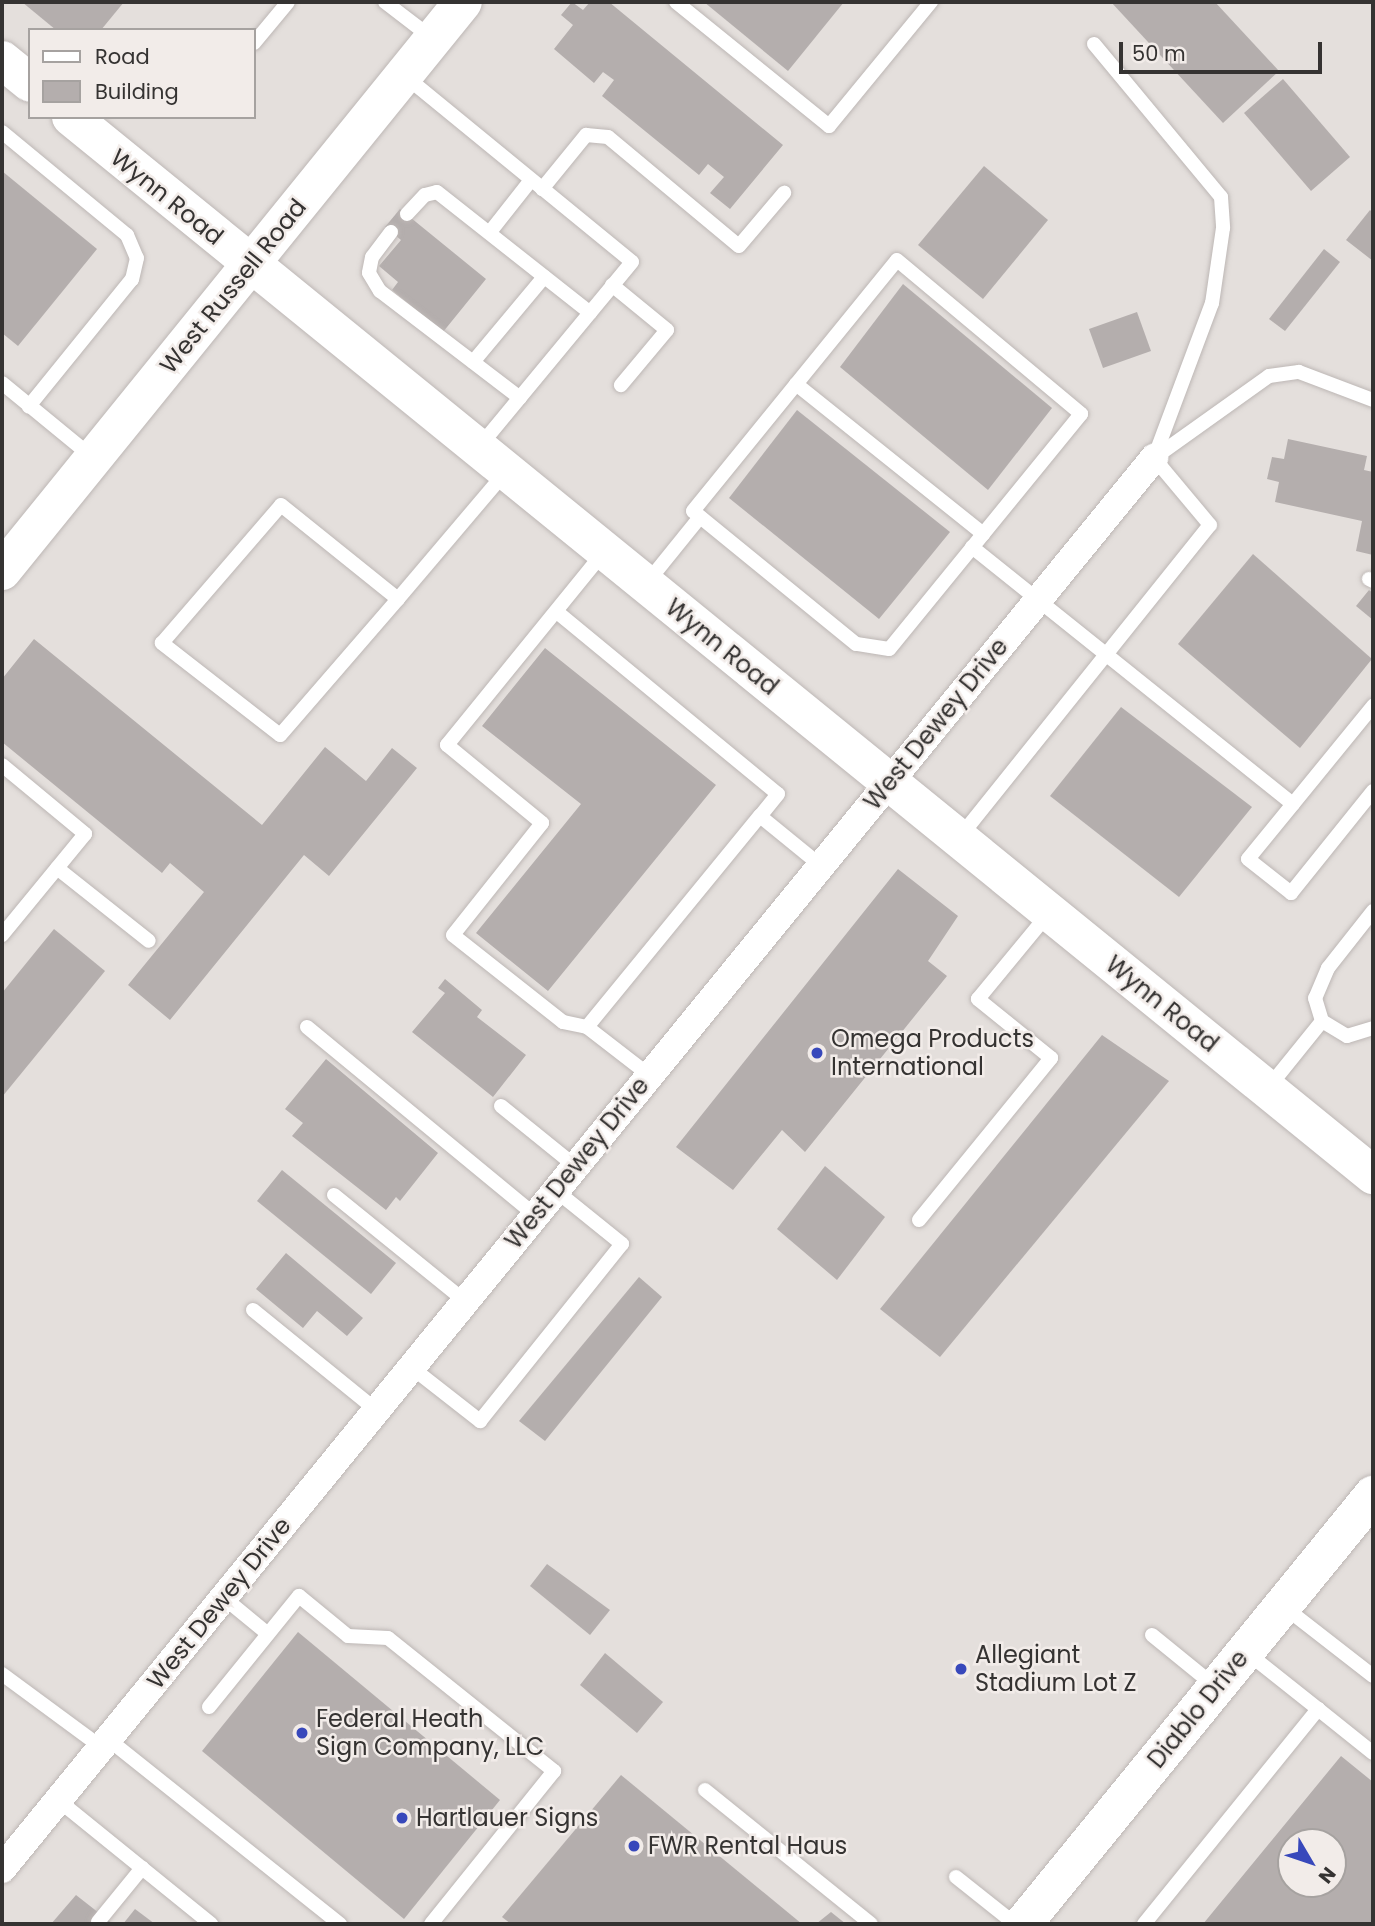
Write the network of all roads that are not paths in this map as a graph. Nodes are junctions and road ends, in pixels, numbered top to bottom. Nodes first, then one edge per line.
1 (288, 2) edge
2 (385, 2) edge
3 (463, 2) edge
4 (676, 2) edge
5 (932, 2) edge
6 (433, 39) junction
7 (256, 41) edge
8 (1094, 44) dead end
9 (2, 60) edge
10 (404, 76) junction
11 (28, 81) edge
12 (73, 119) edge
13 (2, 132) edge
14 (537, 185) junction
15 (784, 192) dead end
16 (407, 214) dead end
17 (391, 232) dead end
18 (490, 232) junction
19 (250, 265) junction
20 (544, 277) junction
21 (612, 285) junction
22 (590, 313) junction
23 (473, 362) junction
24 (2, 383) edge
25 (796, 384) junction
26 (621, 385) dead end
27 (520, 398) junction
28 (1373, 400) edge
29 (29, 406) junction
30 (93, 458) junction
31 (1154, 458) junction
32 (492, 460) junction
33 (700, 517) junction
34 (982, 534) junction
35 (972, 547) junction
36 (604, 552) junction
37 (2, 571) edge
38 (645, 585) junction
39 (398, 599) junction
40 (1038, 599) junction
41 (557, 612) junction
42 (1107, 655) junction
43 (1373, 706) edge
44 (2, 765) edge
45 (888, 781) junction
46 (1373, 791) edge
47 (1293, 804) junction
48 (760, 816) junction
49 (958, 839) junction
50 (820, 865) junction
51 (57, 868) junction
52 (1373, 911) edge
53 (1049, 913) junction
54 (2, 935) edge
55 (149, 941) dead end
56 (1322, 1021) junction
57 (307, 1027) dead end
58 (587, 1027) junction
59 (1373, 1028) edge
60 (649, 1075) junction
61 (1267, 1089) junction
62 (501, 1106) dead end
63 (575, 1166) junction
64 (1373, 1175) edge
65 (555, 1190) junction
66 (334, 1195) dead end
67 (535, 1215) junction
68 (919, 1220) dead end
69 (465, 1301) junction
70 (253, 1310) dead end
71 (411, 1367) junction
72 (376, 1410) junction
73 (1373, 1495) edge
74 (223, 1597) junction
75 (1282, 1605) junction
76 (268, 1634) junction
77 (1152, 1635) dead end
78 (1245, 1651) junction
79 (2, 1674) edge
80 (1373, 1676) edge
81 (1216, 1687) junction
82 (209, 1707) dead end
83 (1318, 1709) junction
84 (104, 1743) junction
85 (1373, 1753) edge
86 (705, 1790) dead end
87 (58, 1800) junction
88 (3, 1864) edge
89 (142, 1868) junction
90 (956, 1877) dead end
91 (98, 1922) dead end
92 (211, 1924) edge
93 (340, 1924) edge
94 (431, 1924) edge
95 (871, 1924) edge
96 (1015, 1924) edge
97 (1023, 1924) edge
98 (1144, 1924) edge

1 - 7 lane
2 - 6 lane
3 - 6 street, West Russell Road
4 - 5 lane
6 - 10 street, West Russell Road
8 - 31 lane
9 - 11 street
10 - 14 lane
10 - 19 street, West Russell Road
12 - 19 street, Wynn Road
13 - 29 lane
14 - 15 lane
14 - 18 lane
14 - 21 lane
16 - 18 lane
17 - 23 lane
18 - 20 lane
19 - 30 street, West Russell Road
19 - 32 street, Wynn Road
20 - 22 lane
20 - 23 lane
21 - 22 lane
21 - 26 lane
22 - 27 lane
23 - 27 lane
24 - 29 lane
25 - 33 lane
25 - 34 lane
25 - 34 lane
27 - 32 lane
28 - 31 lane
29 - 30 lane
30 - 37 street, West Russell Road
31 - 40 street, West Dewey Drive
31 - 42 lane
32 - 36 street, Wynn Road
32 - 39 lane
33 - 35 lane
33 - 38 lane
34 - 35 lane
35 - 40 lane
36 - 38 street, Wynn Road
36 - 41 lane
38 - 45 street, Wynn Road
39 - 39 lane
40 - 42 lane
40 - 45 street, West Dewey Drive
41 - 48 lane
41 - 58 lane
42 - 47 lane
42 - 49 lane
43 - 47 lane
44 - 51 lane
45 - 49 street, Wynn Road
45 - 50 street, West Dewey Drive
46 - 47 lane
48 - 50 lane
48 - 58 lane
49 - 53 street, Wynn Road
50 - 60 street, West Dewey Drive
51 - 54 lane
51 - 55 lane
52 - 56 lane
53 - 61 street, Wynn Road
53 - 68 lane
56 - 59 lane
56 - 61 lane
57 - 67 lane
58 - 60 lane
60 - 63 street, West Dewey Drive
61 - 64 street, Wynn Road
62 - 63 lane
63 - 65 street, West Dewey Drive
65 - 67 street, West Dewey Drive
65 - 71 lane
66 - 69 lane
67 - 69 street, West Dewey Drive
69 - 71 street, West Dewey Drive
70 - 72 lane
71 - 72 street, West Dewey Drive
72 - 74 street, West Dewey Drive
73 - 75 street, Diablo Drive
74 - 76 lane
74 - 84 street, West Dewey Drive
75 - 78 street, Diablo Drive
75 - 80 lane
76 - 82 lane
76 - 94 lane
77 - 81 lane
78 - 81 street, Diablo Drive
78 - 83 lane
79 - 84 lane
81 - 97 street, Diablo Drive
83 - 85 lane
83 - 98 lane
84 - 87 street, West Dewey Drive
84 - 93 lane
86 - 95 lane
87 - 88 street, West Dewey Drive
87 - 89 lane
89 - 91 lane
89 - 92 lane
90 - 96 lane

